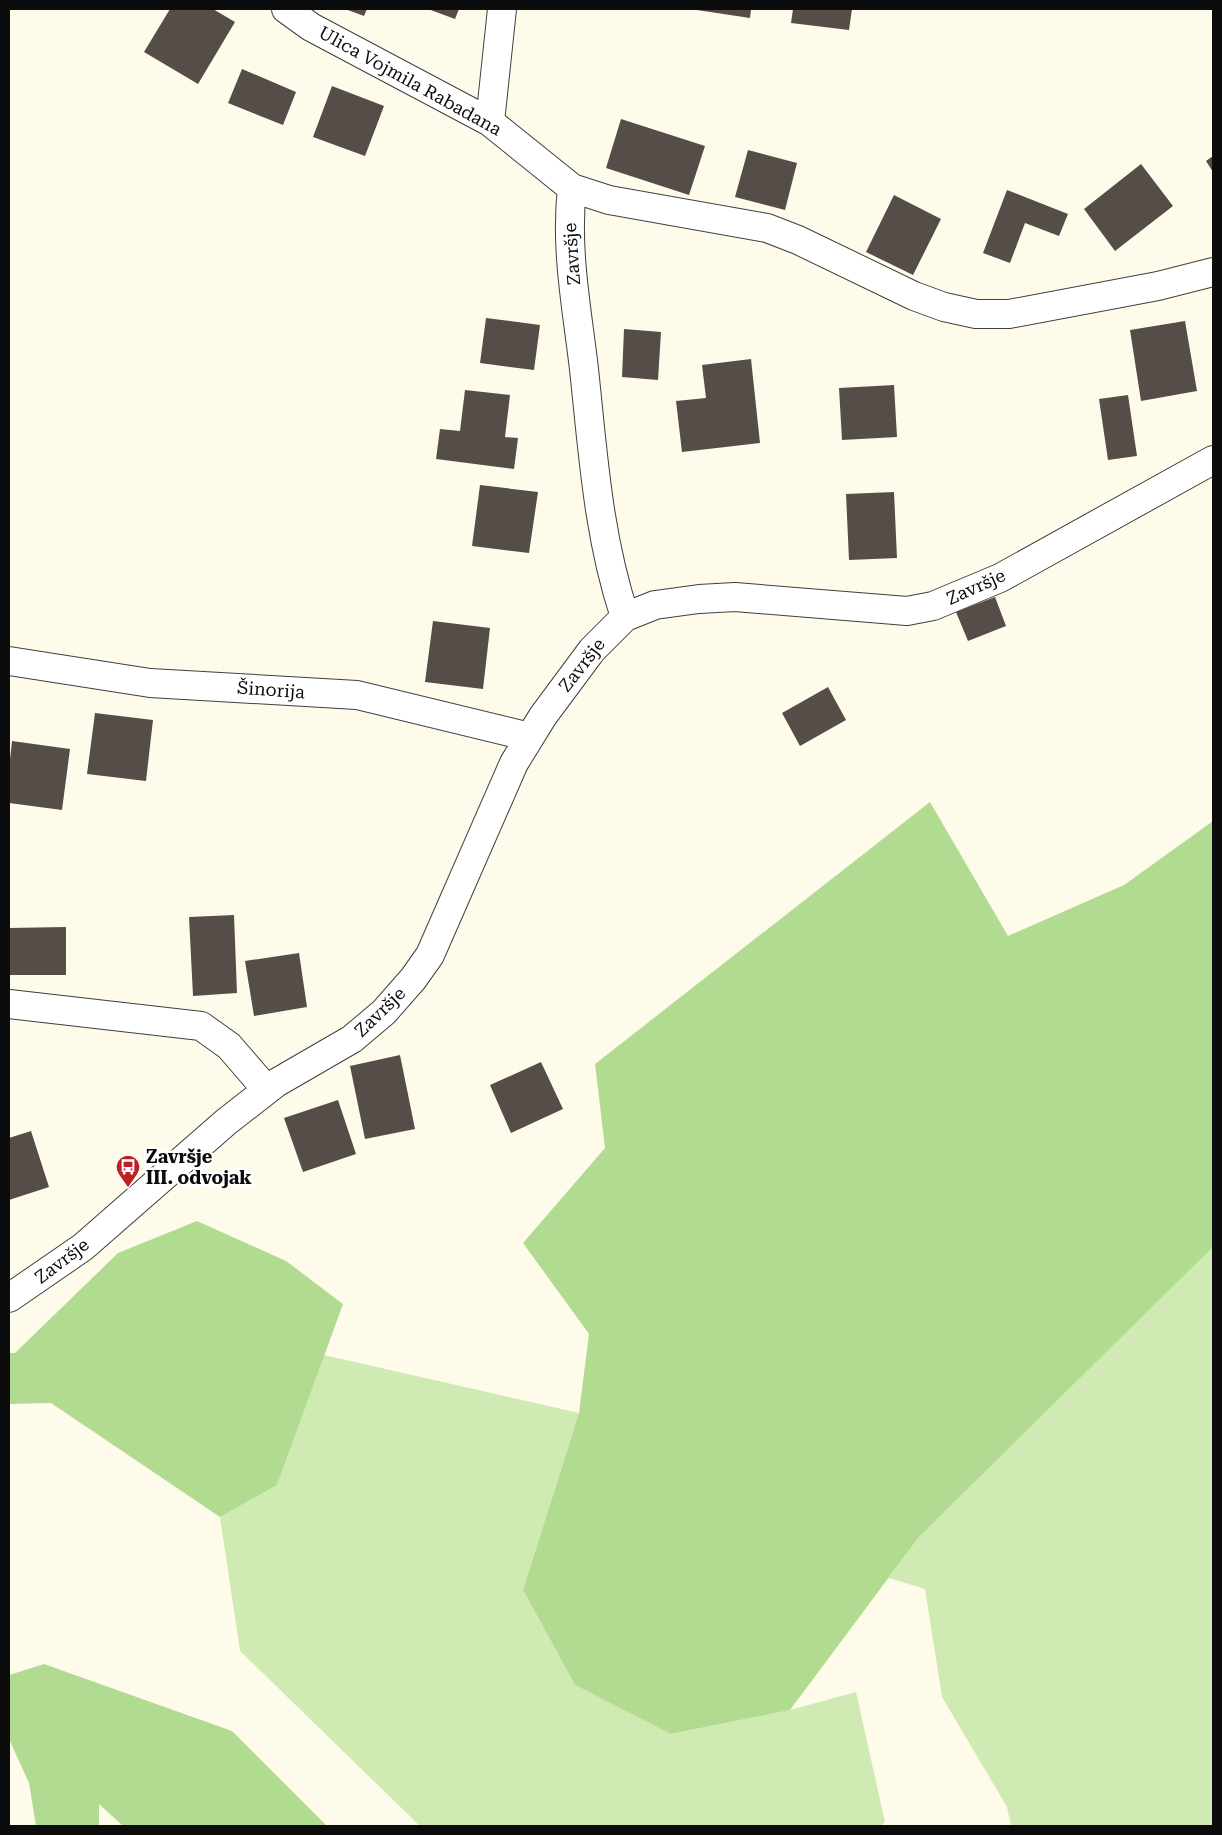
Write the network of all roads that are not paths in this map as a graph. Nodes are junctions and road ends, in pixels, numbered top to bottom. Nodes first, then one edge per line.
1 (286, 9) edge
2 (502, 9) edge
3 (490, 122) junction
4 (572, 188) junction
5 (1213, 272) edge
6 (1213, 460) edge
7 (624, 616) junction
8 (9, 662) edge
9 (530, 737) junction
10 (9, 1004) edge
11 (267, 1090) junction
12 (9, 1298) edge

1 - 3 street, Ulica Vojmila Rabadana
2 - 3 street
3 - 4 street, Ulica Vojmila Rabadana
4 - 5 street, Ulica Vojmila Rabadana
4 - 7 street, Završje
6 - 7 street, Završje
7 - 9 street, Završje
8 - 9 street, Šinorija
9 - 11 street, Završje
10 - 11 street
11 - 12 street, Završje

